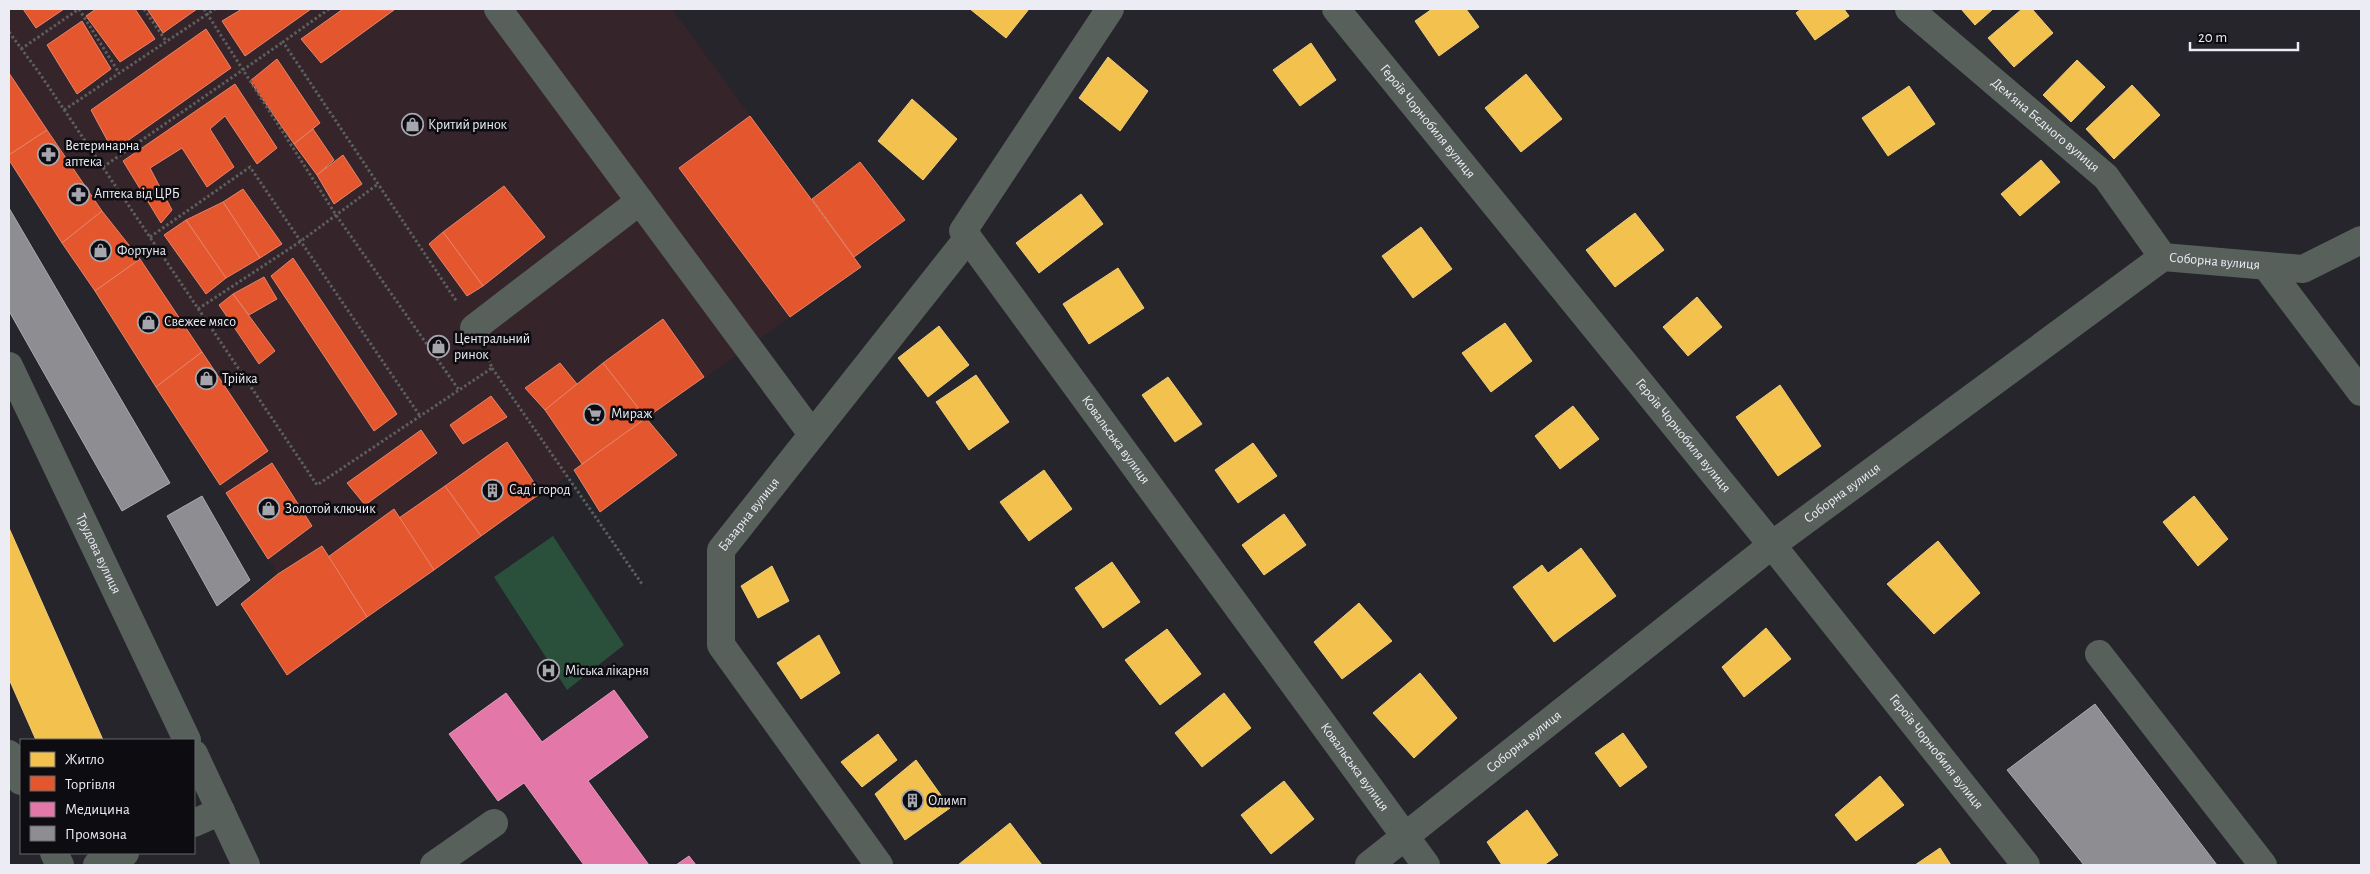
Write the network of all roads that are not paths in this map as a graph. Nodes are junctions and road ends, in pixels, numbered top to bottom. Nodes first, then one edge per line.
1 (498, 9) edge
2 (1110, 9) edge
3 (1336, 9) edge
4 (1909, 9) edge
5 (640, 201) junction
6 (968, 238) junction
7 (2361, 240) edge
8 (2163, 257) junction
9 (2266, 266) junction
10 (474, 328) road end
11 (9, 366) edge
12 (2361, 392) edge
13 (812, 434) junction
14 (1772, 545) junction
15 (2099, 654) dead end
16 (187, 739) edge
17 (9, 754) edge
18 (195, 756) edge
19 (20, 779) edge
20 (221, 811) junction
21 (195, 823) edge
22 (494, 823) dead end
23 (1404, 837) junction
24 (123, 854) edge
25 (96, 865) edge
26 (246, 865) edge
27 (434, 865) edge
28 (879, 865) edge
29 (1369, 865) edge
30 (1426, 865) edge
31 (2026, 865) edge
32 (2263, 865) edge

1 - 5 street
2 - 6 street
3 - 14 street, Героїв Чорнобиля вулиця
4 - 8 street, Дем’яна Бєдного вулиця
5 - 10 street
5 - 13 street
6 - 13 street, Базарна вулиця
6 - 23 street, Ковальська вулиця
7 - 9 street, Соборна вулиця
8 - 9 street, Соборна вулиця
8 - 14 street, Соборна вулиця
9 - 12 street
11 - 16 street, Трудова вулиця
13 - 28 street, Базарна вулиця
14 - 23 street, Соборна вулиця
14 - 31 street, Героїв Чорнобиля вулиця
15 - 32 street
17 - 19 street
18 - 20 street
20 - 21 street
20 - 26 street
22 - 27 street
23 - 29 street, Соборна вулиця
23 - 30 street, Ковальська вулиця
24 - 25 street

